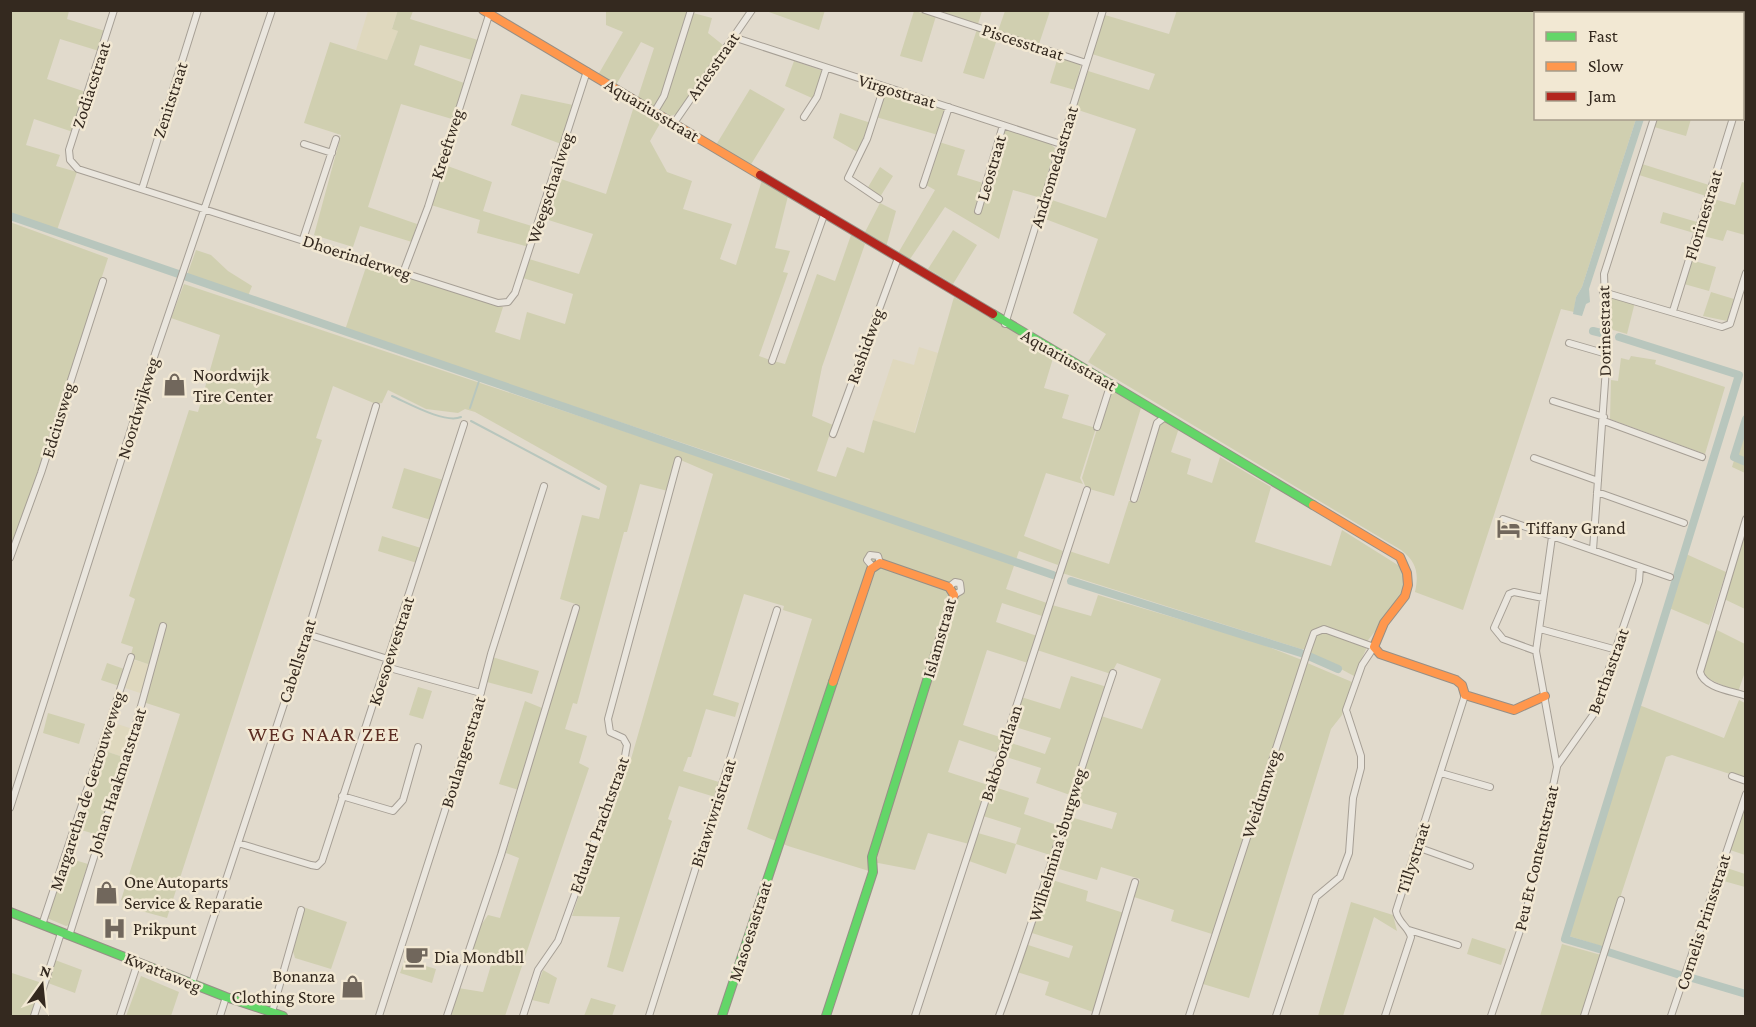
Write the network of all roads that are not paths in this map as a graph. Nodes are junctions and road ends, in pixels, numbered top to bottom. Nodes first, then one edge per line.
1 (114, 10) edge
2 (198, 10) edge
3 (272, 10) edge
4 (691, 10) edge
5 (752, 10) edge
6 (925, 10) edge
7 (1103, 10) edge
8 (488, 12) edge
9 (732, 37) junction
10 (1086, 63) junction
11 (826, 69) junction
12 (587, 71) junction
13 (884, 87) junction
14 (949, 107) junction
15 (655, 111) junction
16 (804, 117) dead end
17 (1653, 120) edge
18 (1732, 120) edge
19 (674, 123) junction
20 (1003, 125) junction
21 (336, 139) dead end
22 (304, 144) dead end
23 (1061, 144) junction
24 (332, 153) junction
25 (70, 160) joint
26 (923, 185) dead end
27 (142, 189) junction
28 (879, 199) dead end
29 (206, 208) junction
30 (978, 211) dead end
31 (824, 214) junction
32 (303, 239) junction
33 (898, 258) junction
34 (403, 273) junction
35 (1746, 273) edge
36 (103, 281) dead end
37 (1603, 292) junction
38 (508, 302) joint
39 (1673, 311) junction
40 (1005, 324) junction
41 (1569, 343) dead end
42 (1607, 354) junction
43 (772, 361) dead end
44 (1111, 383) junction
45 (1553, 401) dead end
46 (376, 406) dead end
47 (1165, 417) junction
48 (1604, 419) junction
49 (464, 424) dead end
50 (1097, 427) dead end
51 (833, 434) dead end
52 (1702, 457) dead end
53 (1534, 458) dead end
54 (678, 460) dead end
55 (1598, 482) junction
56 (544, 486) dead end
57 (1087, 490) dead end
58 (1597, 492) junction
59 (1134, 499) dead end
60 (1503, 519) dead end
61 (1746, 519) edge
62 (1684, 523) dead end
63 (1552, 537) junction
64 (1593, 550) junction
65 (10, 558) edge
66 (1640, 567) junction
67 (1670, 577) dead end
68 (1543, 598) junction
69 (576, 608) dead end
70 (777, 610) dead end
71 (164, 626) dead end
72 (1540, 629) junction
73 (307, 634) junction
74 (1374, 646) junction
75 (1617, 650) junction
76 (1536, 651) junction
77 (131, 657) dead end
78 (388, 659) junction
79 (386, 667) junction
80 (1113, 673) dead end
81 (481, 693) junction
82 (1465, 695) junction
83 (1545, 696) junction
84 (1746, 696) edge
85 (418, 747) dead end
86 (1557, 767) junction
87 (1441, 773) junction
88 (1732, 776) dead end
89 (1746, 781) edge
90 (1490, 788) dead end
91 (1746, 794) edge
92 (342, 796) junction
93 (10, 808) edge
94 (238, 843) junction
95 (777, 846) joint
96 (1417, 847) junction
97 (1470, 866) dead end
98 (1135, 882) dead end
99 (1621, 900) dead end
100 (301, 910) dead end
101 (10, 912) edge
102 (42, 925) junction
103 (1409, 930) junction
104 (65, 934) junction
105 (1458, 945) dead end
106 (138, 962) junction
107 (192, 983) junction
108 (226, 997) junction
109 (272, 1012) junction
110 (34, 1017) edge
111 (120, 1017) edge
112 (220, 1017) edge
113 (283, 1017) edge
114 (379, 1017) edge
115 (447, 1017) edge
116 (523, 1017) edge
117 (649, 1017) edge
118 (722, 1017) edge
119 (826, 1017) edge
120 (915, 1017) edge
121 (999, 1017) edge
122 (1095, 1017) edge
123 (1189, 1017) edge
124 (1276, 1017) edge
125 (1385, 1017) edge
126 (1491, 1017) edge
127 (1584, 1017) edge
128 (1671, 1017) edge

1 - 25 street, Zodiacstraat
2 - 27 street, Zenitstraat
3 - 29 street, Noordwijkweg
4 - 15 street
5 - 9 street, Ariesstraat
6 - 10 street, Piscesstraat
7 - 10 street, Andromedastraat
8 - 12 street, Aquariusstraat
8 - 34 street, Kreeftweg
9 - 11 street, Virgostraat
9 - 19 street, Ariesstraat
10 - 23 street, Andromedastraat
11 - 13 street, Virgostraat
11 - 16 street
12 - 15 street, Aquariusstraat
12 - 38 street, Weegschaalweg
13 - 14 street, Virgostraat
13 - 28 street
14 - 20 street, Virgostraat
14 - 26 street
15 - 19 street, Aquariusstraat
17 - 37 street, Dorinestraat
18 - 39 street, Florinestraat
19 - 31 street, Aquariusstraat
20 - 23 street, Virgostraat
20 - 30 street, Leostraat
21 - 24 street
22 - 24 street
23 - 40 street, Andromedastraat
24 - 32 street
25 - 27 street, Dhoerinderweg
27 - 29 street, Dhoerinderweg
29 - 32 street, Dhoerinderweg
29 - 93 street, Noordwijkweg
31 - 33 street, Aquariusstraat
31 - 43 street
32 - 34 street, Dhoerinderweg
33 - 40 street, Aquariusstraat
33 - 51 street, Rashidweg
34 - 38 street, Dhoerinderweg
35 - 39 street
36 - 65 street, Edciusweg
37 - 39 street
37 - 42 street, Dorinestraat
40 - 44 street, Aquariusstraat
41 - 42 street
42 - 48 street, Dorinestraat
44 - 47 street, Aquariusstraat
44 - 50 street
45 - 48 street
46 - 73 street, Cabellstraat
47 - 59 street
47 - 74 street, Aquariusstraat
48 - 52 street
48 - 55 street, Dorinestraat
49 - 78 street, Koesoewestraat
53 - 55 street
54 - 116 street, Eduard Prachtstraat
55 - 58 street, Dorinestraat
56 - 81 street, Boulangerstraat
57 - 120 street, Bakboordlaan
58 - 62 street
58 - 64 street, Dorinestraat
60 - 63 street
61 - 84 street
63 - 64 street
63 - 68 street
64 - 66 street
66 - 67 street
66 - 75 street, Berthastraat
68 - 72 street
68 - 76 street
69 - 115 street
70 - 117 street, Bitawiwristraat
71 - 104 street, Johan Haakmatstraat
72 - 75 street
72 - 76 street
73 - 78 street
73 - 94 street, Cabellstraat
74 - 82 street
74 - 123 street, Weidumweg
74 - 124 street
75 - 86 street, Berthastraat
76 - 83 street, Peu Et Contentstraat
77 - 102 street, Margaretha de Getrouweweg
78 - 79 street, Koesoewestraat
79 - 81 street
79 - 92 street, Koesoewestraat
80 - 121 street, Wilhelmina'sburgweg
81 - 114 street, Boulangerstraat
82 - 83 street
82 - 87 street, Tillystraat
83 - 86 street, Peu Et Contentstraat
85 - 92 street
86 - 126 street, Peu Et Contentstraat
87 - 90 street
87 - 96 street, Tillystraat
88 - 89 street
91 - 128 street, Cornelis Prinsstraat
92 - 94 street, Koesoewestraat
94 - 107 street, Cabellstraat
95 - 118 street, Masoesastraat
95 - 119 street, Islamstraat
96 - 97 street
96 - 103 street, Tillystraat
98 - 122 street
99 - 127 street
100 - 109 street
101 - 102 street, Kwattaweg
102 - 104 street, Kwattaweg
103 - 105 street
103 - 125 street
104 - 106 street, Kwattaweg
104 - 110 street, Johan Haakmatstraat
106 - 107 street, Kwattaweg
106 - 111 street
107 - 108 street, Kwattaweg
108 - 109 street, Kwattaweg
108 - 112 street
109 - 113 street, Kwattaweg

